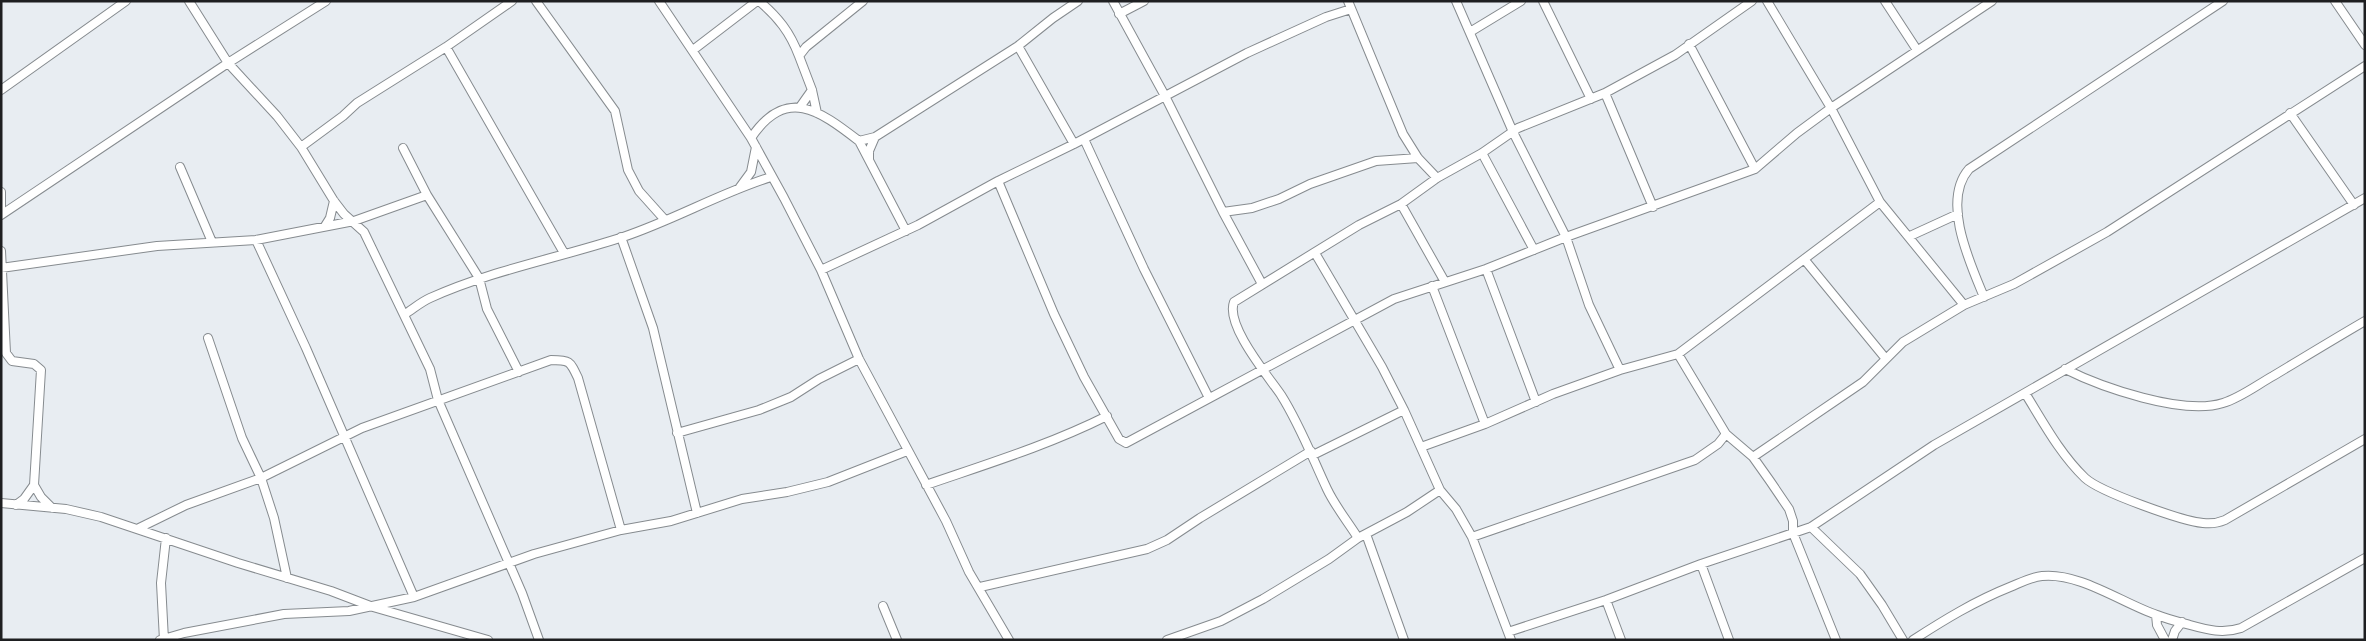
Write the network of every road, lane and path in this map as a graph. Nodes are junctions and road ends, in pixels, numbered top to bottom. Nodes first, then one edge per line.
1 (126, 1) edge
2 (189, 1) edge
3 (326, 1) edge
4 (512, 1) edge
5 (536, 1) edge
6 (659, 1) edge
7 (758, 1) edge
8 (863, 1) edge
9 (1078, 1) edge
10 (1113, 1) edge
11 (1144, 1) edge
12 (1456, 1) edge
13 (1521, 1) edge
14 (1543, 1) edge
15 (1752, 1) edge
16 (1767, 1) edge
17 (1885, 1) edge
18 (1992, 1) edge
19 (2222, 1) edge
20 (2335, 1) edge
21 (1350, 5) edge
22 (1119, 14) junction
23 (1470, 32) junction
24 (1689, 44) junction
25 (2365, 45) edge
26 (1018, 46) junction
27 (446, 47) junction
28 (692, 50) junction
29 (1917, 50) junction
30 (799, 56) junction
31 (228, 63) junction
32 (2365, 66) edge
33 (1, 90) edge
34 (812, 90) junction
35 (1605, 93) junction
36 (1165, 96) junction
37 (1591, 99) junction
38 (800, 107) junction
39 (1831, 108) junction
40 (817, 113) junction
41 (2290, 113) junction
42 (1513, 132) junction
43 (875, 137) junction
44 (750, 138) junction
45 (1084, 139) junction
46 (859, 141) junction
47 (1074, 144) junction
48 (301, 147) junction
49 (756, 147) junction
50 (403, 148) dead end
51 (1482, 154) junction
52 (1418, 158) junction
53 (869, 159) junction
54 (180, 167) dead end
55 (1756, 169) junction
56 (771, 177) junction
57 (1437, 178) junction
58 (998, 181) junction
59 (740, 187) junction
60 (1, 192) edge
61 (427, 196) junction
62 (2365, 198) edge
63 (334, 201) junction
64 (1880, 202) junction
65 (1401, 204) junction
66 (2354, 204) junction
67 (1653, 206) junction
68 (1, 209) edge
69 (1223, 212) junction
70 (1958, 214) junction
71 (1, 215) edge
72 (665, 220) junction
73 (354, 221) junction
74 (326, 226) junction
75 (906, 231) junction
76 (1910, 236) junction
77 (1566, 237) junction
78 (621, 238) junction
79 (256, 240) junction
80 (212, 242) junction
81 (1534, 250) junction
82 (1, 251) edge
83 (1315, 252) junction
84 (564, 253) junction
85 (1804, 259) junction
86 (1, 268) edge
87 (1486, 269) junction
88 (821, 270) junction
89 (479, 278) junction
90 (1445, 282) junction
91 (1262, 284) junction
92 (1432, 286) junction
93 (1984, 297) junction
94 (1964, 305) junction
95 (405, 314) junction
96 (1355, 320) junction
97 (2365, 321) edge
98 (208, 338) dead end
99 (1678, 354) junction
100 (859, 360) junction
101 (1886, 360) junction
102 (1262, 369) junction
103 (2064, 369) junction
104 (1620, 370) junction
105 (519, 372) junction
106 (2025, 393) junction
107 (1209, 398) junction
108 (438, 400) junction
109 (1536, 402) junction
110 (1404, 410) junction
111 (1107, 416) junction
112 (1485, 424) junction
113 (677, 434) junction
114 (1726, 434) junction
115 (345, 436) junction
116 (2365, 439) edge
117 (1421, 447) junction
118 (907, 451) junction
119 (1312, 453) junction
120 (1753, 457) junction
121 (261, 478) junction
122 (34, 485) junction
123 (926, 485) junction
124 (1440, 490) junction
125 (1, 503) edge
126 (16, 505) junction
127 (52, 508) junction
128 (697, 514) junction
129 (1811, 527) junction
130 (139, 528) junction
131 (621, 530) junction
132 (1793, 533) junction
133 (1366, 534) junction
134 (1472, 537) junction
135 (166, 538) junction
136 (1358, 538) junction
137 (2365, 558) edge
138 (508, 563) junction
139 (1701, 564) junction
140 (288, 578) junction
141 (980, 587) junction
142 (414, 597) junction
143 (1606, 600) junction
144 (883, 606) dead end
145 (373, 607) junction
146 (2156, 615) junction
147 (2182, 622) junction
148 (1509, 636) edge
149 (163, 639) edge
150 (488, 640) edge
151 (539, 640) edge
152 (897, 640) edge
153 (1009, 640) edge
154 (1168, 640) edge
155 (1404, 640) edge
156 (1622, 640) edge
157 (1729, 640) edge
158 (1836, 640) edge
159 (1902, 640) edge
160 (1913, 640) edge
161 (2165, 640) edge
162 (2172, 640) edge

1 - 33 street
2 - 31 street
3 - 31 street
4 - 27 street
5 - 72 street
6 - 28 street
7 - 28 street
7 - 30 street
8 - 30 street
9 - 26 street
10 - 22 street
11 - 22 street
12 - 23 street
13 - 23 street
14 - 37 street
15 - 24 street
16 - 39 street
17 - 29 street
18 - 29 street
19 - 70 street
20 - 25 street
21 - 36 street
21 - 52 street
22 - 36 street
23 - 42 street
24 - 35 street
24 - 55 street
26 - 43 street
26 - 47 street
27 - 48 street
27 - 84 street
28 - 44 street
29 - 39 street
30 - 34 street
31 - 48 street
31 - 71 street
32 - 41 street
34 - 38 street
34 - 40 street
35 - 37 street
35 - 67 street
36 - 45 street
36 - 69 street
37 - 42 street
38 - 40 street
38 - 44 street
39 - 55 street
39 - 64 street
40 - 46 street
41 - 66 street
41 - 93 street
42 - 51 street
42 - 77 street
43 - 46 street
43 - 53 street
44 - 49 street
45 - 47 street
45 - 107 street
46 - 53 street
47 - 58 street
48 - 63 street
49 - 56 street
49 - 59 street
50 - 61 street
51 - 57 street
51 - 81 street
52 - 57 street
52 - 69 street
53 - 75 street
54 - 80 street
55 - 67 street
56 - 59 street
56 - 88 street
57 - 65 street
58 - 75 street
58 - 111 street
59 - 72 street
60 - 68 street
61 - 73 street
61 - 89 street
62 - 66 street
63 - 73 street
63 - 74 street
64 - 76 street
64 - 85 street
65 - 83 street
65 - 90 street
66 - 103 street
67 - 77 street
69 - 91 street
70 - 76 street
70 - 93 street
72 - 78 street
73 - 74 street
73 - 95 street
74 - 79 street
75 - 88 street
76 - 94 street
77 - 81 street
77 - 104 street
78 - 84 street
78 - 113 street
79 - 80 street
79 - 115 street
80 - 86 street
81 - 87 street
82 - 86 street
83 - 91 street
83 - 96 street
84 - 89 street
85 - 99 street
85 - 101 street
86 - 122 street
87 - 90 street
87 - 109 street
88 - 100 street
89 - 95 street
89 - 105 street
90 - 92 street
91 - 102 street
92 - 96 street
92 - 112 street
93 - 94 street
94 - 101 street
95 - 108 street
96 - 102 street
96 - 110 street
97 - 103 street
98 - 121 street
99 - 104 street
99 - 114 street
100 - 113 street
100 - 118 street
101 - 120 street
102 - 107 street
102 - 119 street
103 - 106 street
104 - 109 street
105 - 108 street
105 - 131 street
106 - 116 street
106 - 129 street
107 - 111 street
108 - 115 street
108 - 138 street
109 - 112 street
110 - 117 street
110 - 119 street
111 - 123 street
112 - 117 street
113 - 128 street
114 - 120 street
114 - 134 street
115 - 121 street
115 - 142 street
117 - 124 street
118 - 123 street
118 - 128 street
119 - 136 street
119 - 141 street
120 - 132 street
121 - 130 street
121 - 140 street
122 - 126 street
122 - 127 street
123 - 141 street
124 - 133 street
124 - 134 street
125 - 126 street
126 - 127 street
127 - 130 street
128 - 131 street
129 - 132 street
129 - 159 street
130 - 135 street
131 - 138 street
132 - 139 street
132 - 158 street
133 - 136 street
133 - 155 street
134 - 148 street
135 - 140 street
135 - 149 street
136 - 154 street
137 - 147 street
138 - 142 street
138 - 151 street
139 - 143 street
139 - 157 street
140 - 145 street
141 - 153 street
142 - 145 street
143 - 148 street
143 - 156 street
144 - 152 street
145 - 149 street
145 - 150 street
146 - 147 street
146 - 160 street
146 - 161 street
147 - 162 street

